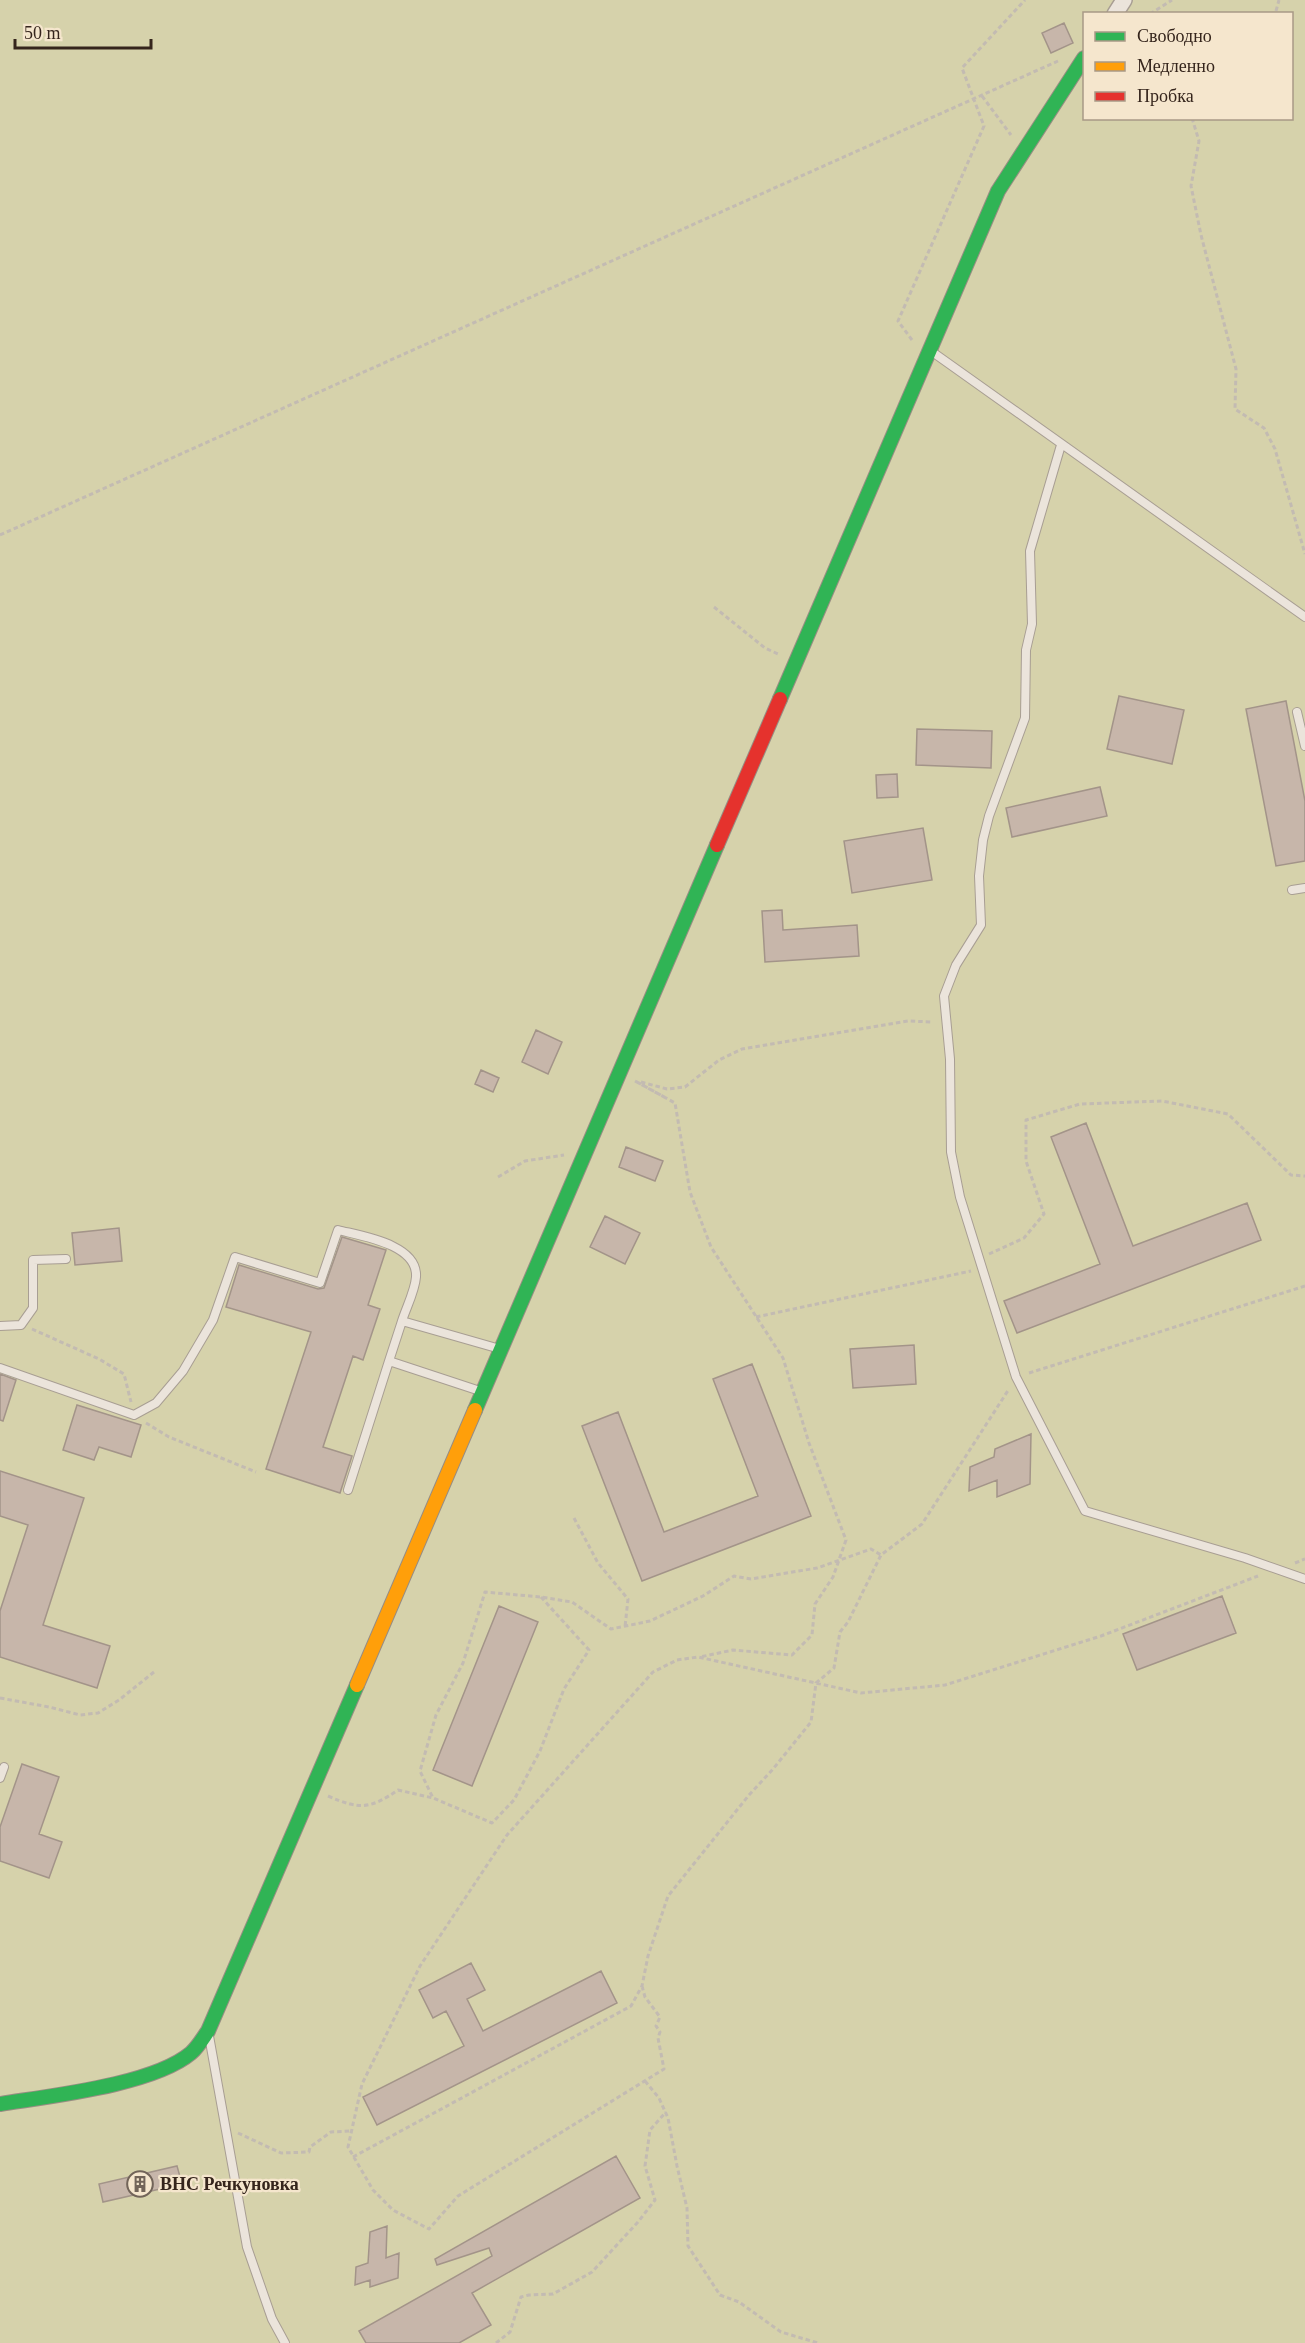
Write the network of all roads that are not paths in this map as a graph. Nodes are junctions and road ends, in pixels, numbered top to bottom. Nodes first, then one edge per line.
1 (1083, 60) edge
2 (928, 354) junction
3 (1060, 445) junction
4 (1305, 617) edge
5 (1298, 712) dead end
6 (1305, 746) edge
7 (1305, 888) edge
8 (1292, 890) dead end
9 (66, 1259) dead end
10 (402, 1322) junction
11 (0, 1326) edge
12 (501, 1349) junction
13 (388, 1361) junction
14 (0, 1368) edge
15 (483, 1392) junction
16 (348, 1490) dead end
17 (1305, 1579) edge
18 (4, 1767) dead end
19 (0, 1778) edge
20 (208, 2031) junction
21 (0, 2104) edge
22 (285, 2343) edge

1 - 2 street
2 - 3 lane
2 - 12 street
3 - 4 lane
3 - 17 lane
5 - 6 lane
7 - 8 lane
9 - 11 lane
10 - 12 lane
10 - 13 lane
10 - 14 lane
12 - 15 street
13 - 15 lane
13 - 16 lane
15 - 20 street
18 - 19 lane
20 - 21 street
20 - 22 lane

